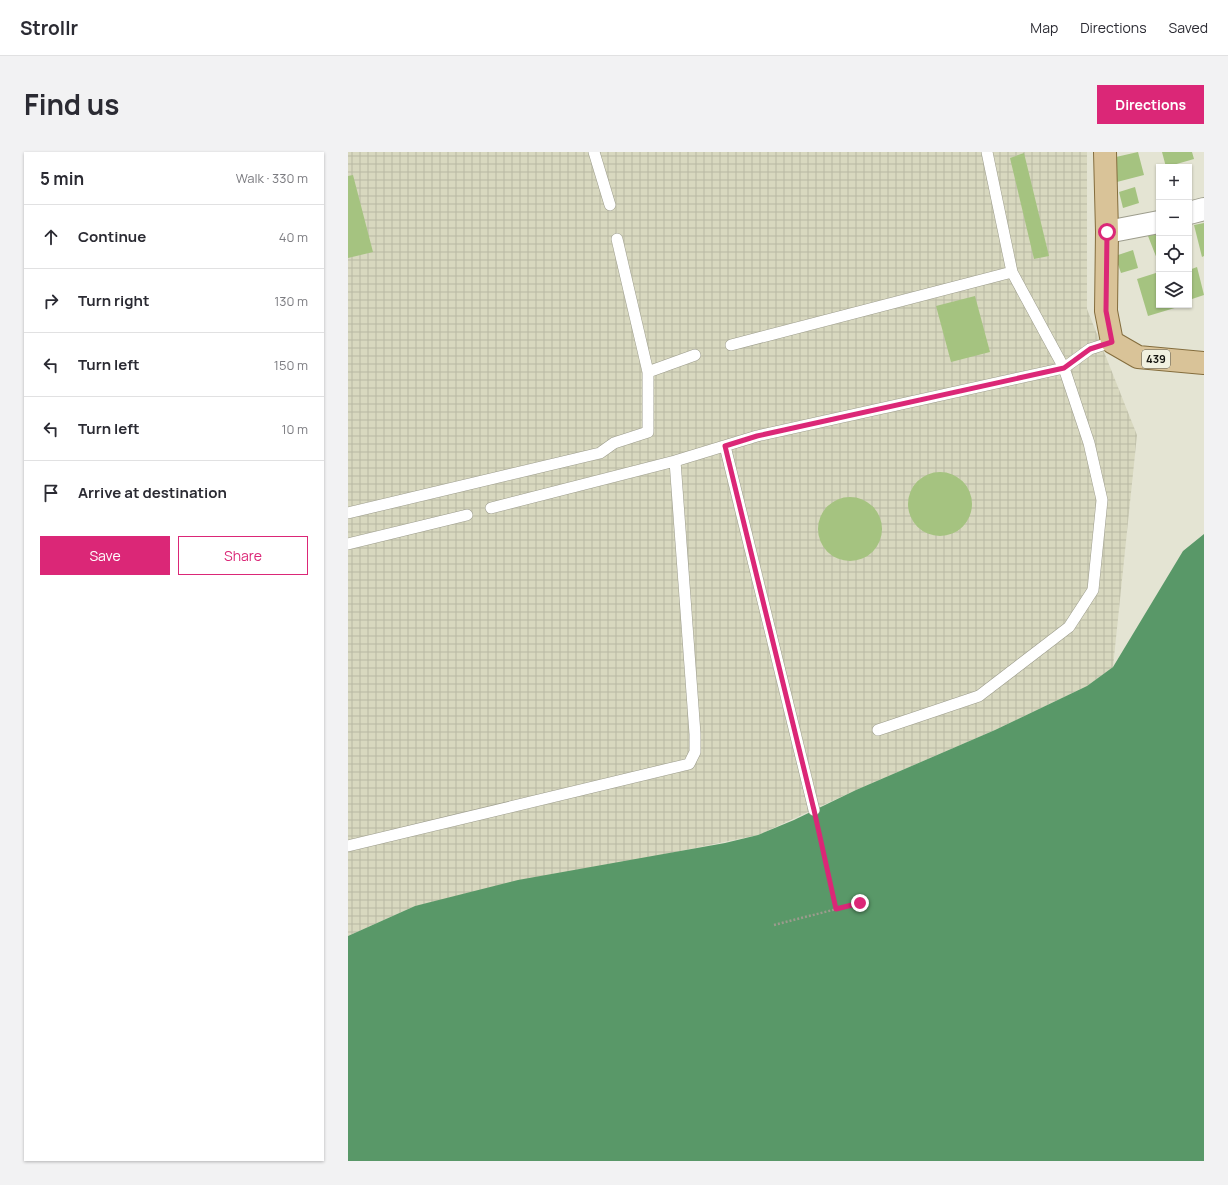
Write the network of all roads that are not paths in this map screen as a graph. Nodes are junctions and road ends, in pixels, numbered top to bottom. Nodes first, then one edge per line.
1 (594, 152) edge
2 (987, 152) edge
3 (1105, 152) edge
4 (610, 205) dead end
5 (1204, 209) edge
6 (1192, 212) edge
7 (1156, 223) edge
8 (1107, 232) junction
9 (617, 239) dead end
10 (1012, 272) junction
11 (1112, 342) junction
12 (731, 345) dead end
13 (695, 356) dead end
14 (1204, 363) edge
15 (1064, 368) junction
16 (648, 372) junction
17 (725, 446) junction
18 (675, 461) junction
19 (491, 508) dead end
20 (348, 513) edge
21 (467, 515) dead end
22 (348, 544) edge
23 (878, 730) dead end
24 (814, 810) road end
25 (348, 846) edge

1 - 4 lane
2 - 10 lane
3 - 8 main road
5 - 6 street
7 - 8 street
8 - 11 main road
9 - 16 lane
10 - 12 lane
10 - 15 lane
11 - 14 main road, 439
11 - 15 lane
13 - 16 lane
15 - 17 lane
15 - 23 lane
16 - 20 lane
17 - 18 lane
17 - 24 lane
18 - 19 lane
18 - 25 lane
21 - 22 lane

